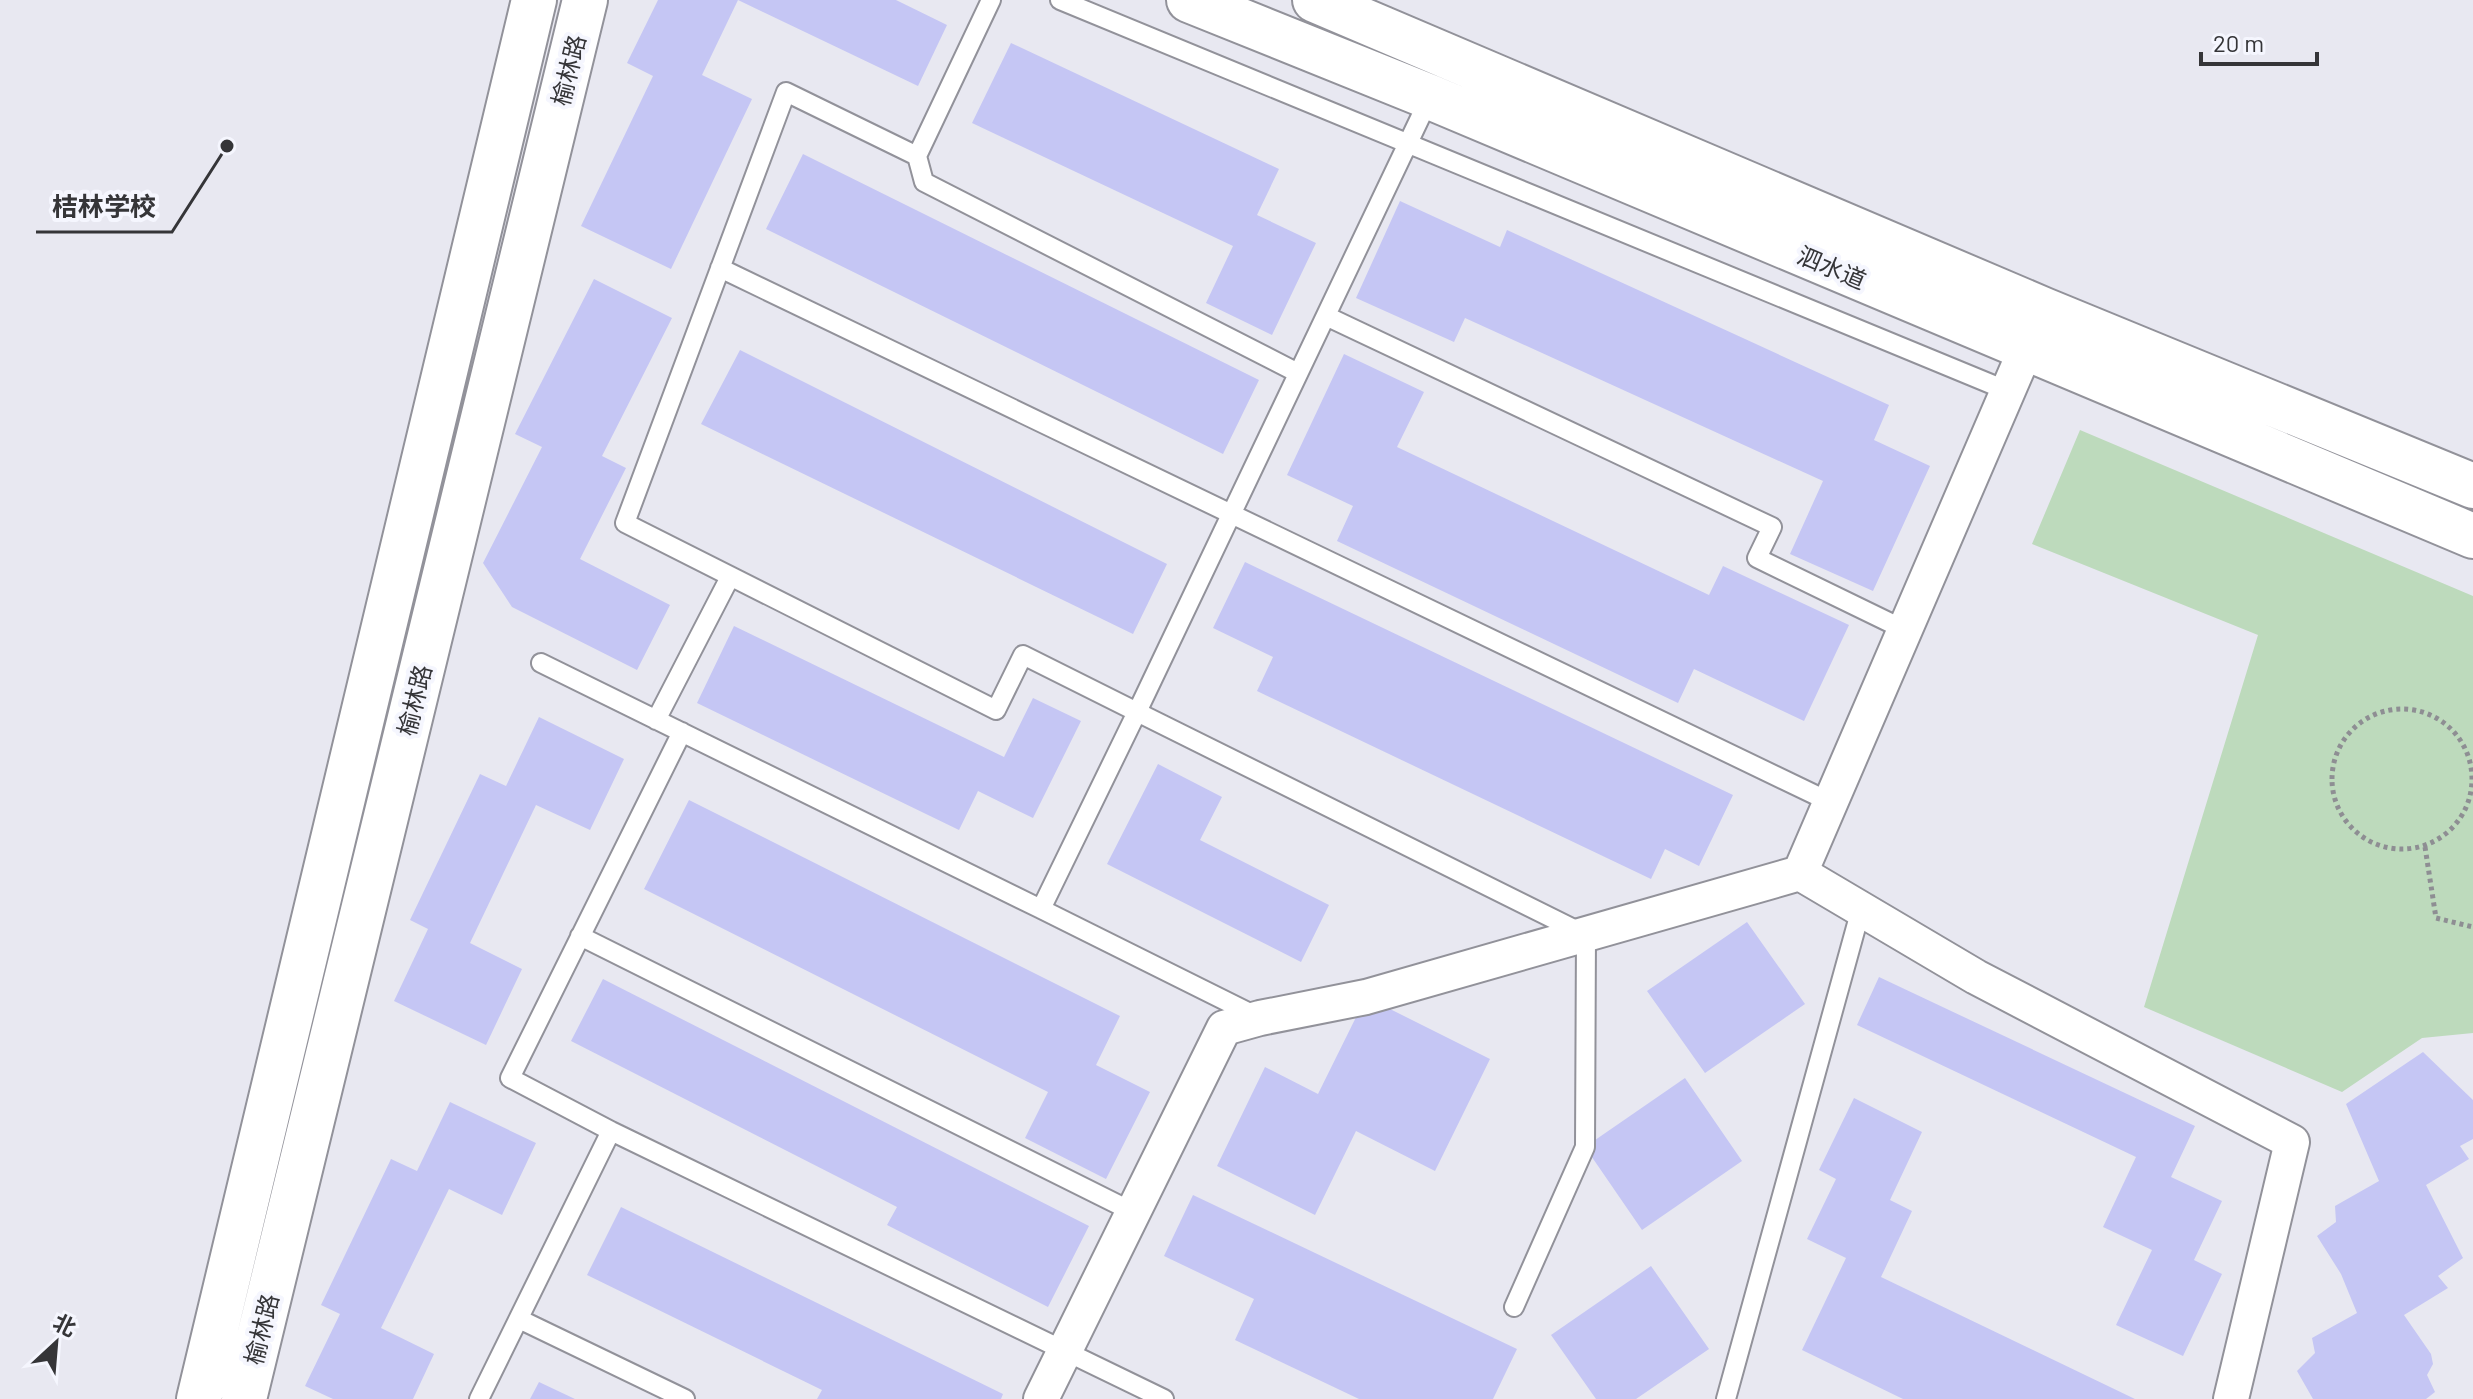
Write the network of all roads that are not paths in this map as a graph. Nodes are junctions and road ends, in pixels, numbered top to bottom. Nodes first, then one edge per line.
1 (534, 0) edge
2 (585, 0) edge
3 (991, 0) edge
4 (1060, 0) edge
5 (1189, 0) edge
6 (1315, 0) edge
7 (1358, 8) edge
8 (1339, 59) junction
9 (1430, 97) junction
10 (1408, 143) junction
11 (917, 156) junction
12 (720, 268) junction
13 (2044, 310) junction
14 (1326, 316) junction
15 (2026, 349) junction
16 (1298, 373) junction
17 (2008, 391) junction
18 (2473, 486) edge
19 (1231, 513) junction
20 (2473, 536) edge
21 (730, 577) junction
22 (1905, 630) junction
23 (541, 663) dead end
24 (1137, 712) junction
25 (656, 720) junction
26 (682, 732) junction
27 (1830, 802) junction
28 (1800, 873) junction
29 (1041, 909) junction
30 (1861, 909) junction
31 (1586, 935) junction
32 (580, 936) junction
33 (1260, 1018) junction
34 (611, 1131) junction
35 (1133, 1212) junction
36 (1514, 1307) dead end
37 (519, 1319) junction
38 (1065, 1351) junction
39 (199, 1399) edge
40 (244, 1399) edge
41 (479, 1399) edge
42 (685, 1399) edge
43 (1041, 1399) edge
44 (1164, 1399) edge
45 (1726, 1399) edge
46 (2231, 1399) edge

1 - 39 street, 榆林路
2 - 40 street, 榆林路
3 - 11 lane
4 - 10 lane
5 - 8 street, 泗水道
6 - 7 street, 泗水道
7 - 8 street
7 - 13 street, 泗水道
8 - 9 street, 泗水道
9 - 10 lane
9 - 15 street, 泗水道
10 - 14 lane
10 - 17 lane
11 - 12 lane
11 - 16 lane
12 - 19 lane
12 - 21 lane
13 - 15 street
13 - 18 street, 泗水道
14 - 16 lane
14 - 22 lane
15 - 17 street
15 - 20 street, 泗水道
16 - 19 lane
17 - 22 street
19 - 24 lane
19 - 27 lane
21 - 24 lane
21 - 25 lane
22 - 27 street
23 - 25 lane
24 - 29 lane
24 - 31 lane
25 - 26 lane
26 - 29 lane
26 - 32 lane
27 - 28 street
28 - 30 street
28 - 31 street
29 - 33 lane
30 - 45 lane
30 - 46 street
31 - 33 street
31 - 36 lane
32 - 34 lane
32 - 35 lane
33 - 35 street
34 - 37 lane
34 - 38 lane
35 - 38 street
37 - 41 lane
37 - 42 lane
38 - 43 street
38 - 44 lane

